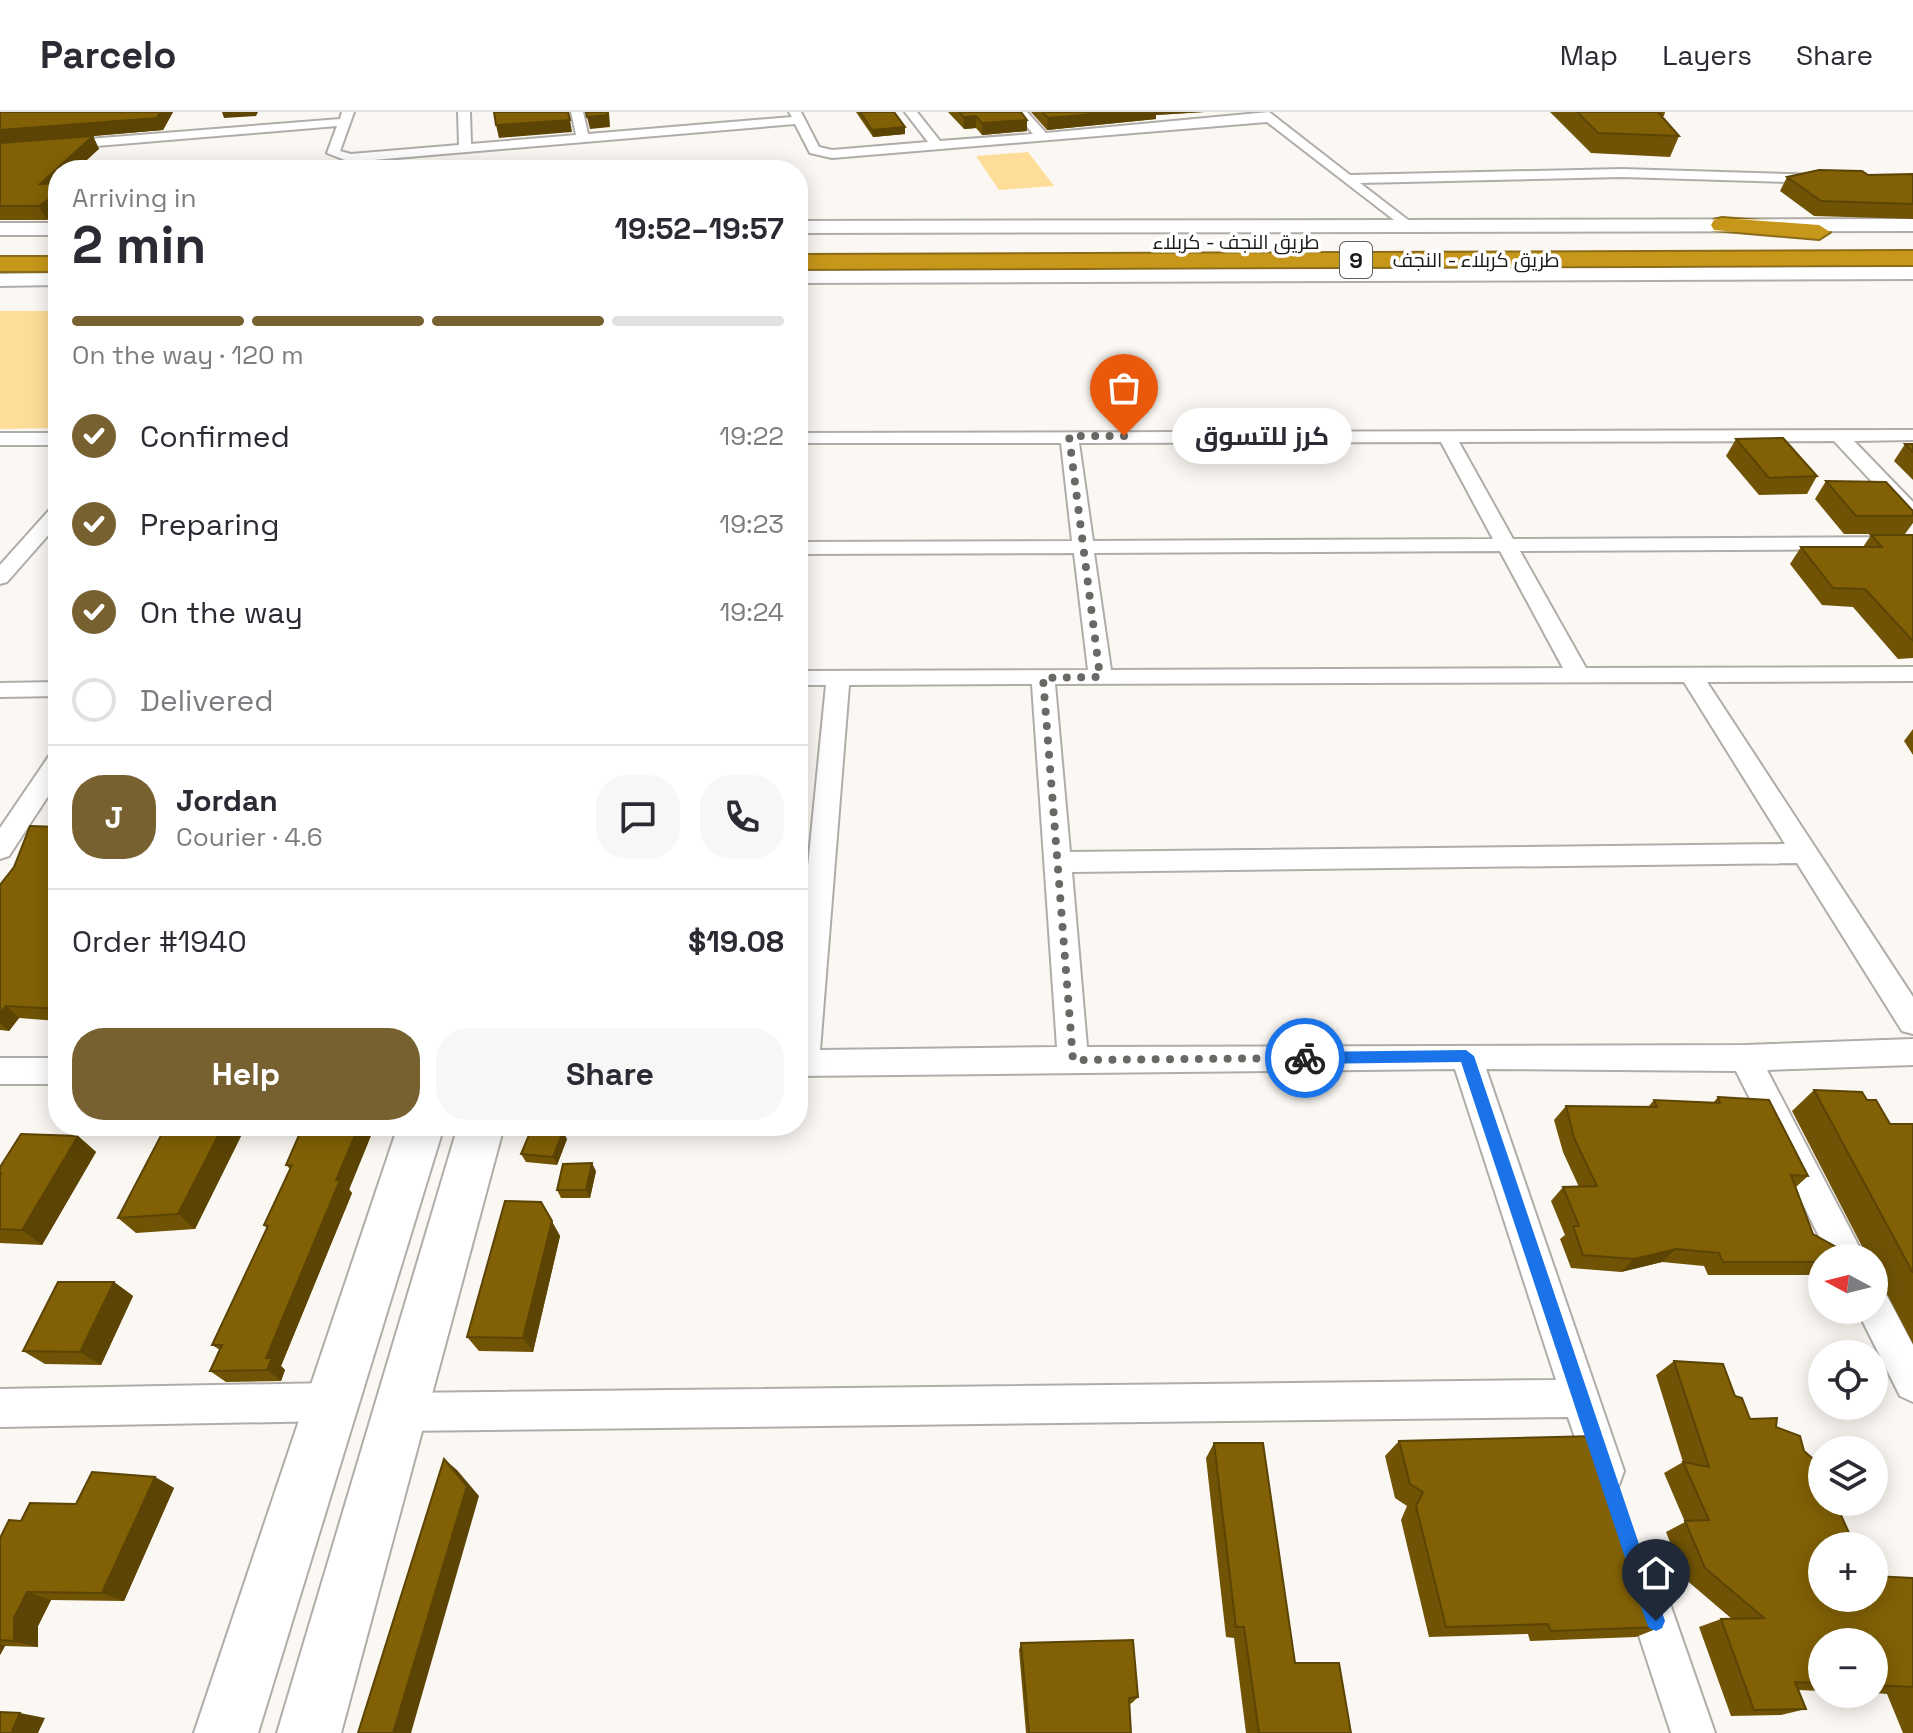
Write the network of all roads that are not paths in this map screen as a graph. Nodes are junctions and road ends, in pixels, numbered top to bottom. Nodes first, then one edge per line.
1 (464, 112) edge
2 (577, 112) edge
3 (911, 112) edge
4 (1021, 112) edge
5 (1266, 115) edge
6 (797, 116) edge
7 (346, 117) edge
8 (1042, 136) junction
9 (583, 138) junction
10 (936, 145) junction
11 (465, 148) junction
12 (0, 150) edge
13 (1348, 179) junction
14 (1847, 179) edge
15 (1722, 225) junction
16 (1913, 225) edge
17 (1407, 226) junction
18 (808, 227) edge
19 (0, 229) edge
20 (48, 229) edge
21 (1913, 239) edge
22 (808, 243) edge
23 (0, 245) edge
24 (48, 245) edge
25 (1901, 258) edge
26 (1403, 260) junction
27 (808, 262) edge
28 (0, 264) edge
29 (48, 264) edge
30 (1913, 264) edge
31 (1913, 273) edge
32 (808, 277) edge
33 (1115, 278) junction
34 (48, 279) edge
35 (0, 280) edge
36 (1839, 435) junction
37 (1913, 435) edge
38 (1069, 436) junction
39 (1447, 436) junction
40 (808, 438) edge
41 (0, 439) edge
42 (48, 439) edge
43 (1913, 514) edge
44 (48, 524) edge
45 (0, 541) edge
46 (33, 541) junction
47 (1913, 543) edge
48 (1083, 545) junction
49 (1507, 545) junction
50 (808, 548) edge
51 (0, 578) edge
52 (1913, 674) edge
53 (1578, 675) junction
54 (1691, 675) junction
55 (1100, 677) junction
56 (808, 678) edge
57 (838, 678) junction
58 (1043, 678) junction
59 (48, 689) edge
60 (0, 690) edge
61 (48, 777) edge
62 (2, 844) edge
63 (1805, 853) junction
64 (1058, 862) junction
65 (808, 990) edge
66 (1913, 1022) edge
67 (1913, 1052) edge
68 (1466, 1056) junction
69 (1745, 1058) junction
70 (1073, 1060) junction
71 (808, 1063) edge
72 (0, 1071) edge
73 (48, 1071) edge
74 (418, 1136) edge
75 (478, 1136) edge
76 (1841, 1244) edge
77 (1882, 1324) edge
78 (1912, 1381) edge
79 (1581, 1398) junction
80 (332, 1402) junction
81 (0, 1408) edge
82 (400, 1412) junction
83 (1615, 1500) edge
84 (1635, 1558) edge
85 (226, 1733) edge
86 (309, 1733) edge
87 (1693, 1733) edge

1 - 11 street
2 - 9 street
3 - 10 street
4 - 8 street
5 - 8 street
5 - 13 street
6 - 9 street
6 - 10 street
7 - 11 street
7 - 12 street
8 - 10 street
9 - 11 street
13 - 14 street
13 - 17 street
15 - 16 main road
15 - 17 main road
15 - 21 highway
17 - 18 main road
19 - 20 main road
21 - 22 highway, طريق النجف - کربلاء / 9
23 - 24 highway
25 - 26 highway, طريق کربلاء - النجف / 9
25 - 30 street
26 - 27 highway, طريق کربلاء - النجف / 9
26 - 33 highway
28 - 29 highway
31 - 33 main road
32 - 33 main road
34 - 35 main road
36 - 37 street
36 - 39 street
36 - 43 street
38 - 39 street
38 - 40 street
38 - 48 street
39 - 49 street
41 - 42 street
44 - 46 street
45 - 46 street
46 - 51 street
47 - 49 street
48 - 49 street
48 - 50 street
48 - 55 street
49 - 53 street
52 - 54 street
53 - 54 street
53 - 55 street
54 - 63 street
55 - 58 street
56 - 57 street
57 - 58 street
57 - 65 street
58 - 64 street
59 - 60 street
61 - 62 street
63 - 64 street
63 - 66 street
64 - 70 street
67 - 69 street
68 - 69 street
68 - 70 street
68 - 79 street
69 - 76 street
70 - 71 street
72 - 73 street
74 - 80 main road
75 - 82 main road
77 - 78 street
79 - 82 street
79 - 83 street
80 - 81 street
80 - 85 main road
82 - 86 main road
84 - 87 street

